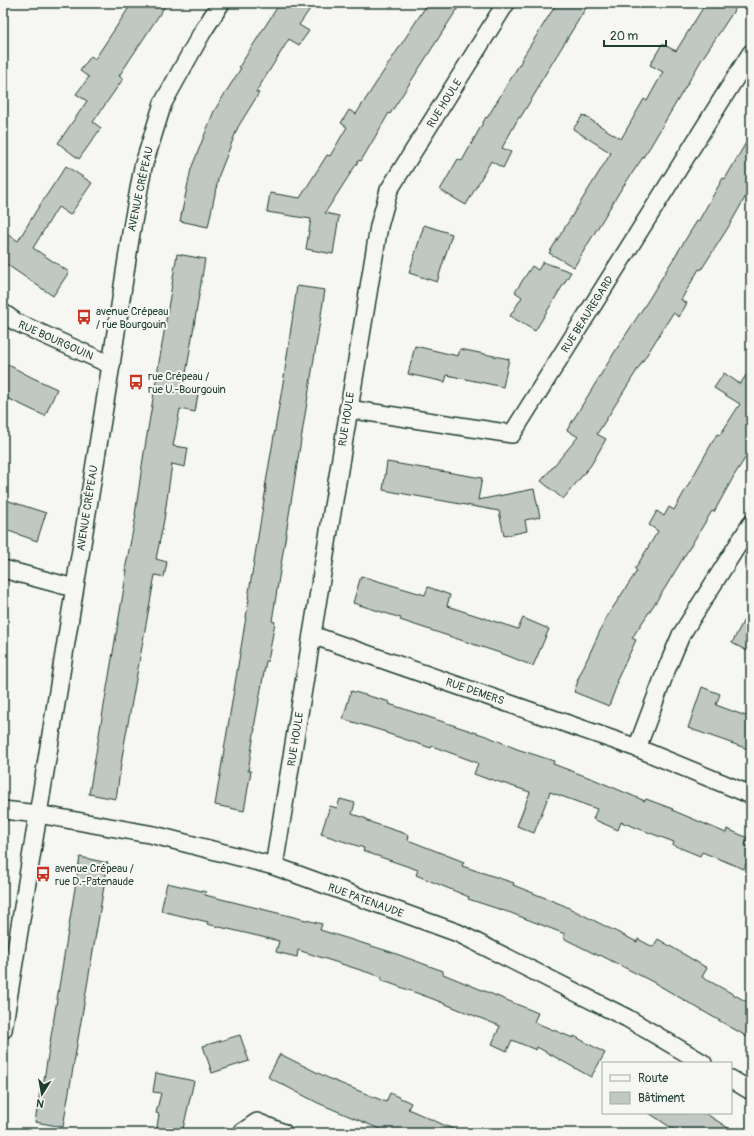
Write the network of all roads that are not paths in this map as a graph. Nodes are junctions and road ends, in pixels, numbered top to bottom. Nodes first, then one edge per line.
1 (221, 3) edge
2 (506, 3) edge
3 (751, 53) edge
4 (3, 313) edge
5 (111, 365) junction
6 (348, 409) junction
7 (751, 524) edge
8 (3, 569) edge
9 (74, 588) junction
10 (312, 635) junction
11 (637, 748) junction
12 (751, 795) edge
13 (3, 810) edge
14 (38, 814) junction
15 (274, 866) junction
16 (3, 1030) edge
17 (701, 1062) edge
18 (732, 1080) edge
19 (751, 1091) edge
20 (241, 1133) edge
21 (284, 1133) edge

1 - 5 street, AVENUE CRÉPEAU
2 - 6 street, RUE HOULE
3 - 6 street, RUE BEAUREGARD
4 - 5 street, RUE BOURGOUIN
5 - 9 street, AVENUE CRÉPEAU
6 - 10 street, RUE HOULE
7 - 11 street
8 - 9 street
9 - 14 street, AVENUE CRÉPEAU
10 - 11 street, RUE DEMERS
10 - 15 street, RUE HOULE
11 - 12 street, RUE DEMERS
13 - 14 street, RUE PATENAUDE
14 - 15 street, RUE PATENAUDE
14 - 16 street, AVENUE CRÉPEAU
15 - 17 street, RUE PATENAUDE
18 - 19 street
20 - 21 street

